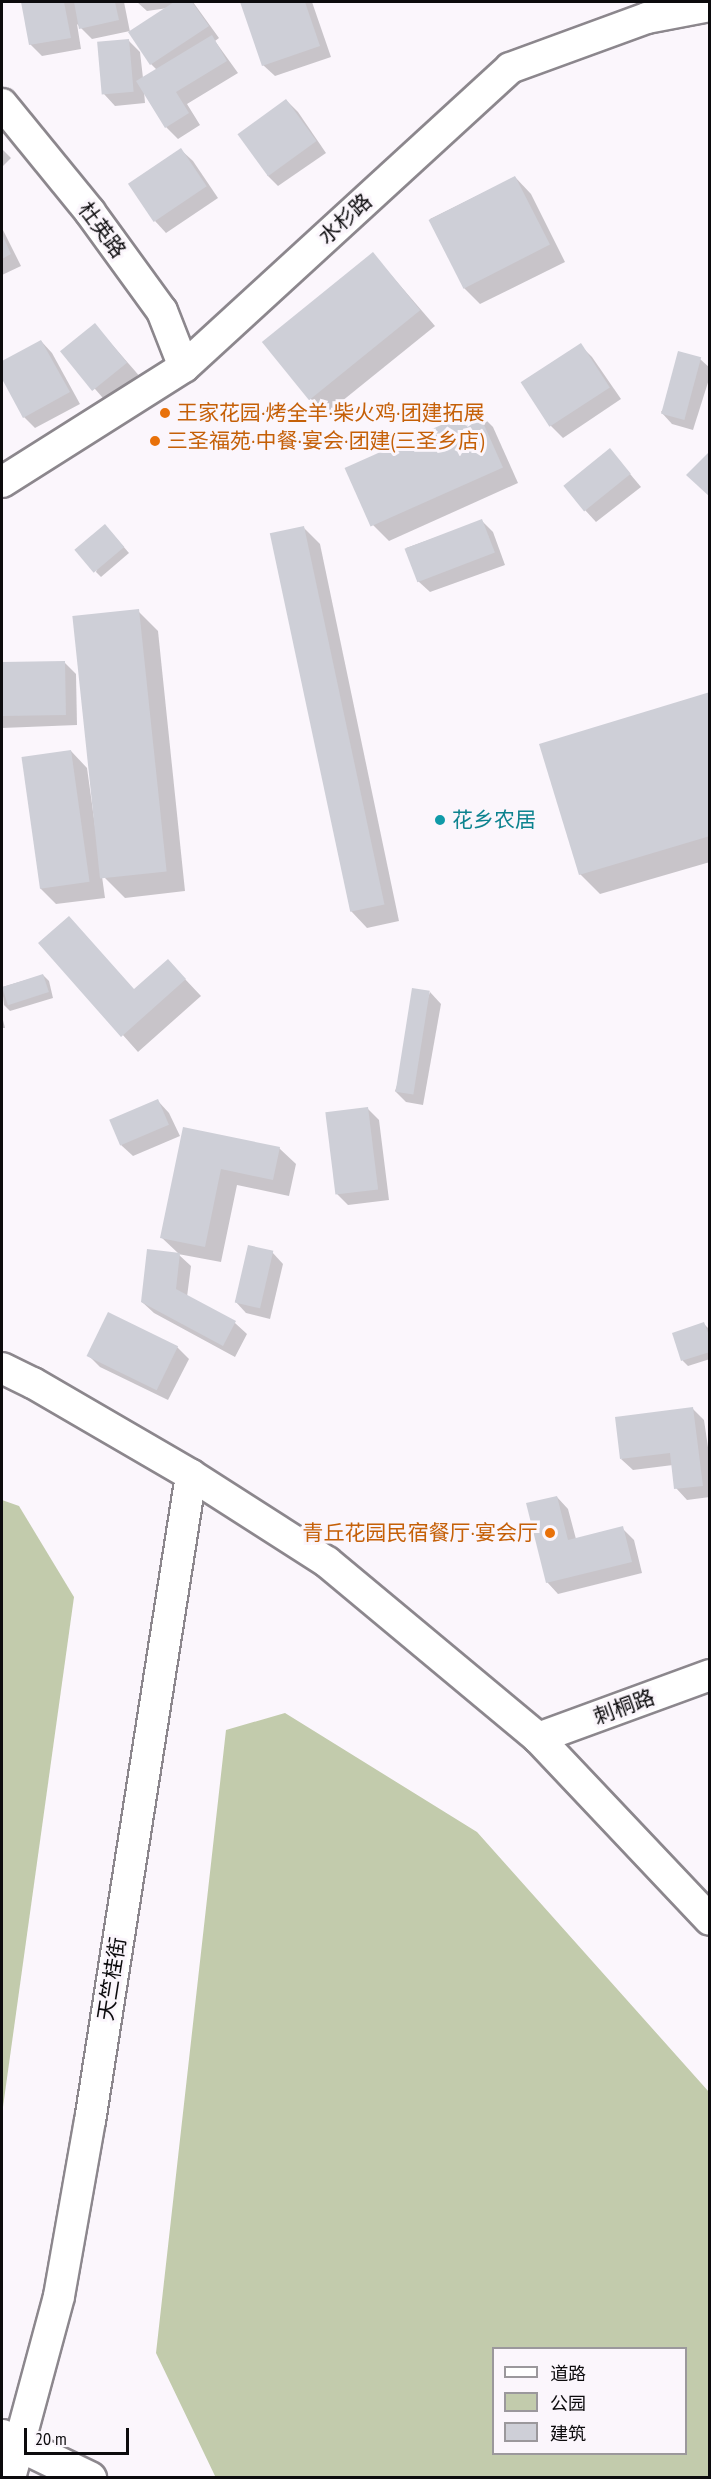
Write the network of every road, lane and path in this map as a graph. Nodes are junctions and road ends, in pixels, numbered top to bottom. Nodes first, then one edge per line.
1 (710, 6) edge
2 (2, 104) edge
3 (184, 367) junction
4 (2, 482) edge
5 (2, 1368) edge
6 (191, 1475) junction
7 (710, 1675) edge
8 (538, 1738) junction
9 (710, 1920) edge
10 (11, 2440) edge
11 (10, 2478) edge
12 (88, 2478) edge

1 - 3 street, 水杉路
2 - 3 street, 杜英路
3 - 4 street, 水杉路
5 - 6 street
6 - 8 street
6 - 10 street, 天竺桂街
7 - 8 street, 刺桐路
8 - 9 street
10 - 11 street, 天竺桂街
10 - 12 street

